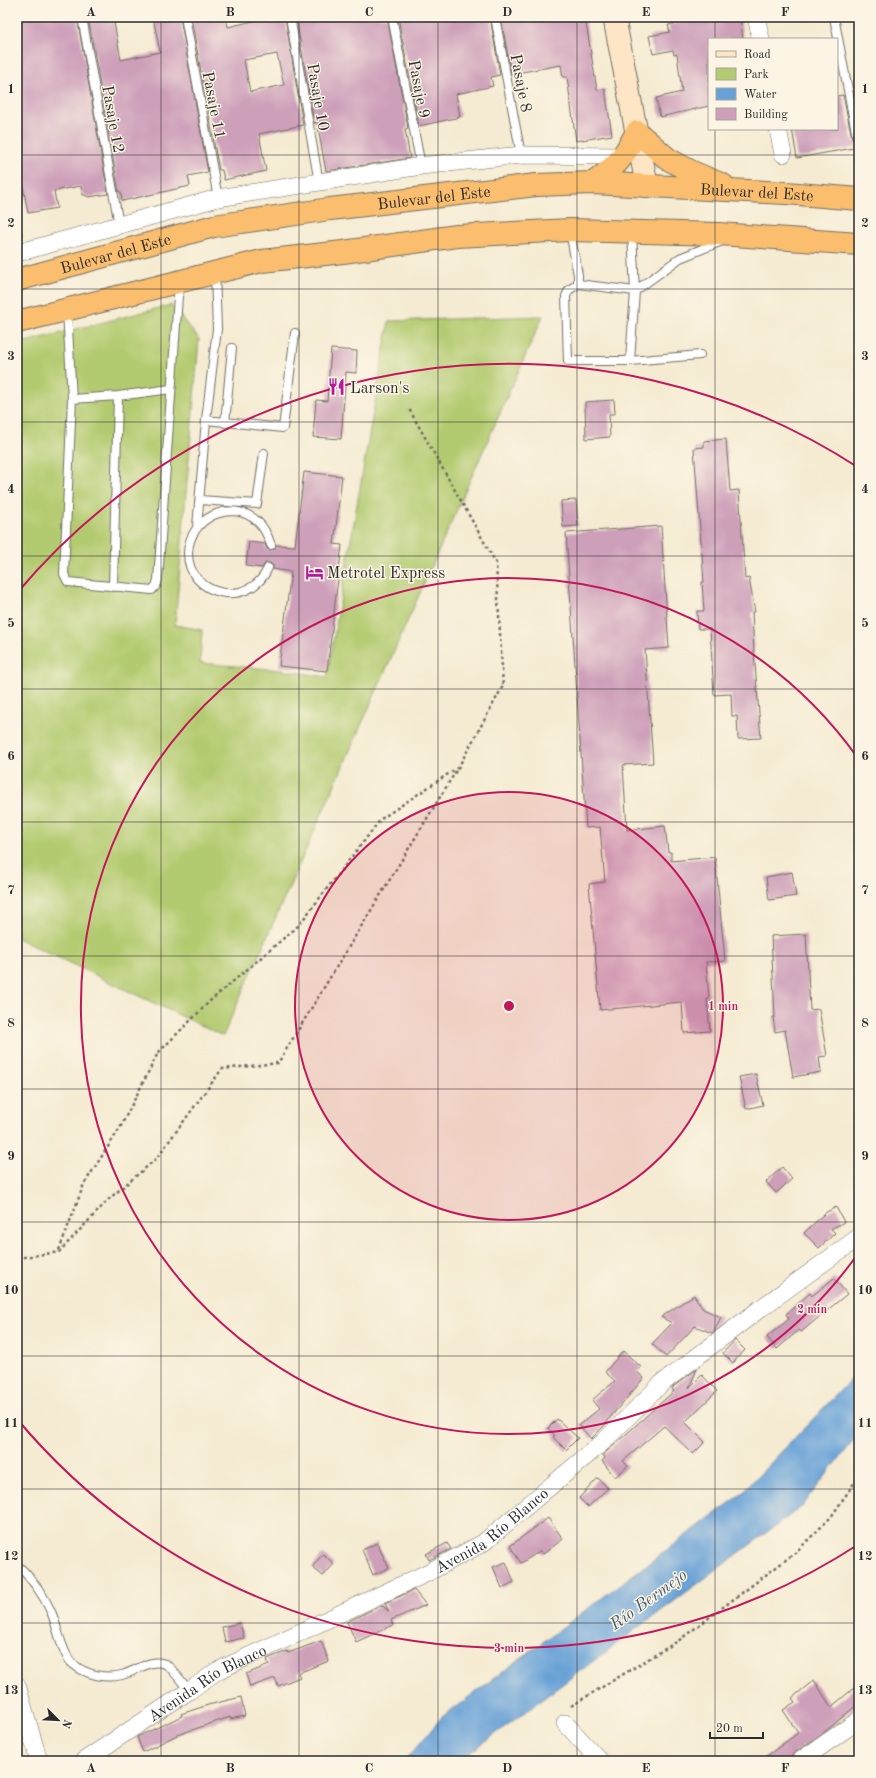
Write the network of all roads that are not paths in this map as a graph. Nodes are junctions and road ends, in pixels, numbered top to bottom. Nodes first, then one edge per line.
1 (82, 17) edge
2 (185, 17) edge
3 (290, 17) edge
4 (392, 17) edge
5 (495, 17) edge
6 (614, 17) edge
7 (756, 17) edge
8 (834, 17) edge
9 (760, 38) edge
10 (778, 130) edge
11 (637, 132) junction
12 (857, 137) dead end
13 (783, 154) dead end
14 (521, 155) junction
15 (624, 156) junction
16 (421, 166) junction
17 (319, 183) junction
18 (593, 183) junction
19 (648, 186) junction
20 (737, 191) junction
21 (218, 198) junction
22 (859, 199) edge
23 (119, 225) junction
24 (570, 230) junction
25 (632, 232) junction
26 (17, 233) edge
27 (736, 235) junction
28 (859, 244) edge
29 (19, 252) edge
30 (215, 272) junction
31 (17, 280) edge
32 (179, 281) junction
33 (578, 284) junction
34 (635, 291) junction
35 (67, 308) junction
36 (17, 322) edge
37 (295, 333) dead end
38 (232, 348) dead end
39 (700, 354) dead end
40 (630, 361) junction
41 (171, 389) junction
42 (118, 396) junction
43 (72, 399) junction
44 (206, 420) junction
45 (225, 423) junction
46 (264, 453) dead end
47 (200, 500) junction
48 (197, 527) junction
49 (271, 545) dead end
50 (268, 568) dead end
51 (114, 587) junction
52 (859, 1238) edge
53 (17, 1565) edge
54 (17, 1685) edge
55 (190, 1692) junction
56 (859, 1720) edge
57 (565, 1723) road end
58 (40, 1761) edge
59 (83, 1761) edge
60 (600, 1761) edge
61 (800, 1761) edge

1 - 23 lane, Pasaje 12
2 - 21 lane, Pasaje 11
3 - 17 lane, Pasaje 10
4 - 16 lane, Pasaje 9
5 - 14 lane, Pasaje 8
6 - 11 street
7 - 9 street
8 - 12 lane
10 - 13 street
11 - 15 highway
11 - 19 street
11 - 20 highway
14 - 15 street
14 - 16 street
15 - 18 highway
16 - 17 street
17 - 21 street
18 - 19 highway, Bulevar del Este
18 - 31 highway, Bulevar del Este
19 - 20 highway, Bulevar del Este
20 - 22 highway, Bulevar del Este
21 - 23 street
23 - 29 street
24 - 25 highway
24 - 30 highway
24 - 33 lane
25 - 27 highway
25 - 34 lane
26 - 29 lane
27 - 28 highway
27 - 34 lane
30 - 32 highway
30 - 44 lane
32 - 35 highway
32 - 41 lane
33 - 34 lane
33 - 40 lane
34 - 40 lane
35 - 36 highway
35 - 43 lane
37 - 45 lane
38 - 45 lane
39 - 40 lane
41 - 42 lane
41 - 51 lane
42 - 43 lane
42 - 51 lane
43 - 51 lane
44 - 45 lane
44 - 47 lane
46 - 47 lane
47 - 48 lane
48 - 49 lane
48 - 50 lane
52 - 55 street, Avenida Río Blanco
53 - 55 lane
54 - 58 street
55 - 59 street, Avenida Río Blanco
56 - 61 street
57 - 60 street

